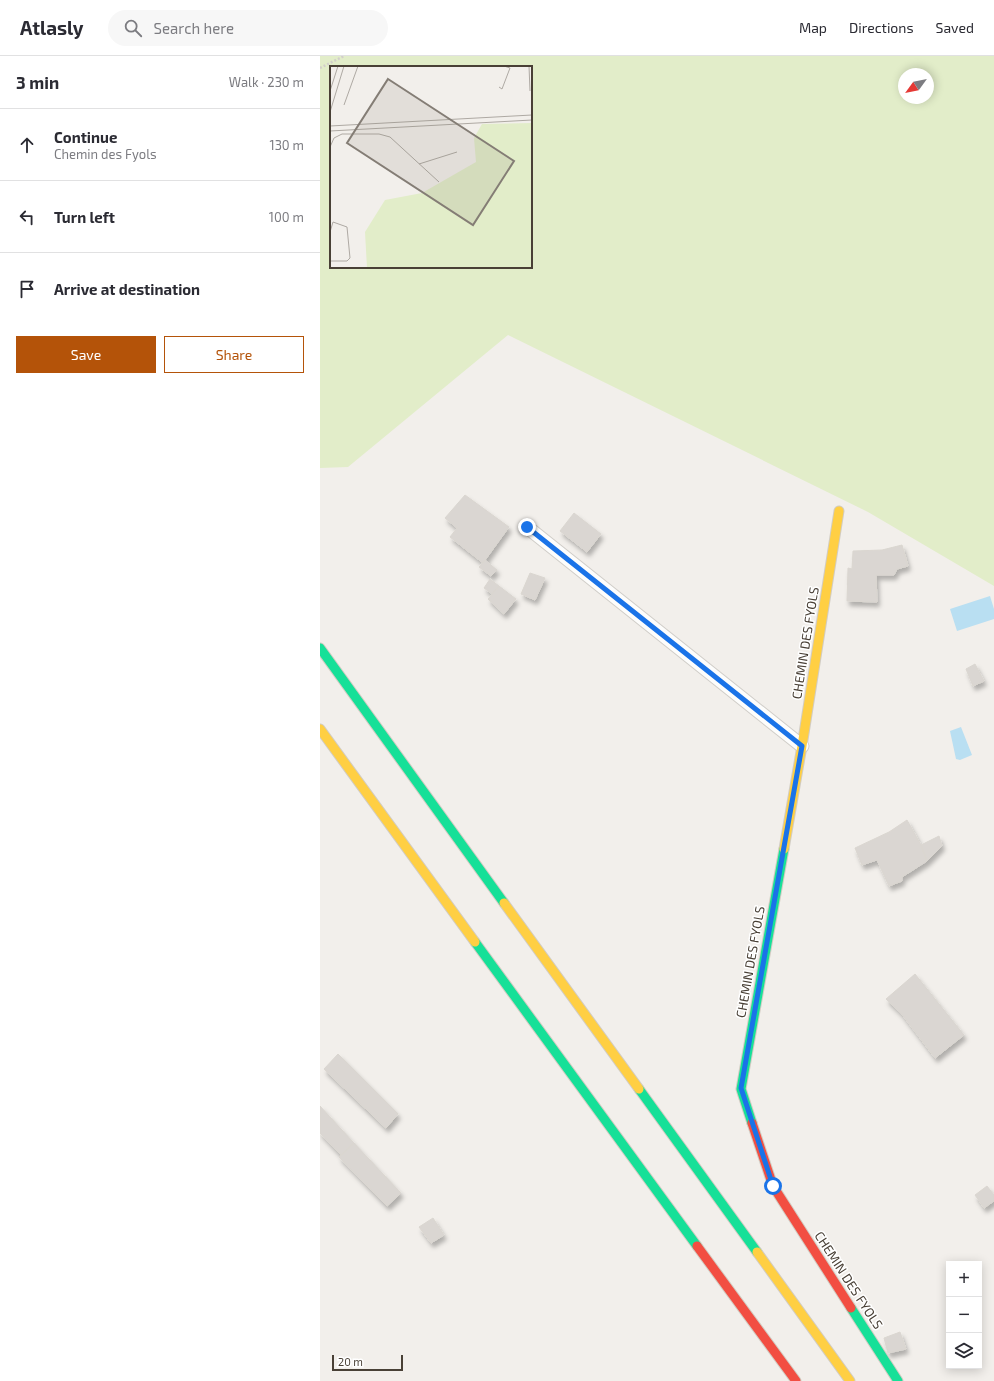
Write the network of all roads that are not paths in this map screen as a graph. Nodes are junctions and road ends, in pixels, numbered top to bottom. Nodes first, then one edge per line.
1 (839, 511) dead end
2 (527, 527) dead end
3 (320, 648) edge
4 (320, 729) edge
5 (802, 746) junction
6 (796, 1381) edge
7 (850, 1381) edge
8 (898, 1381) edge

1 - 5 main road, CHEMIN DES FYOLS
2 - 5 lane
3 - 7 main road
4 - 6 main road
5 - 8 main road, CHEMIN DES FYOLS

